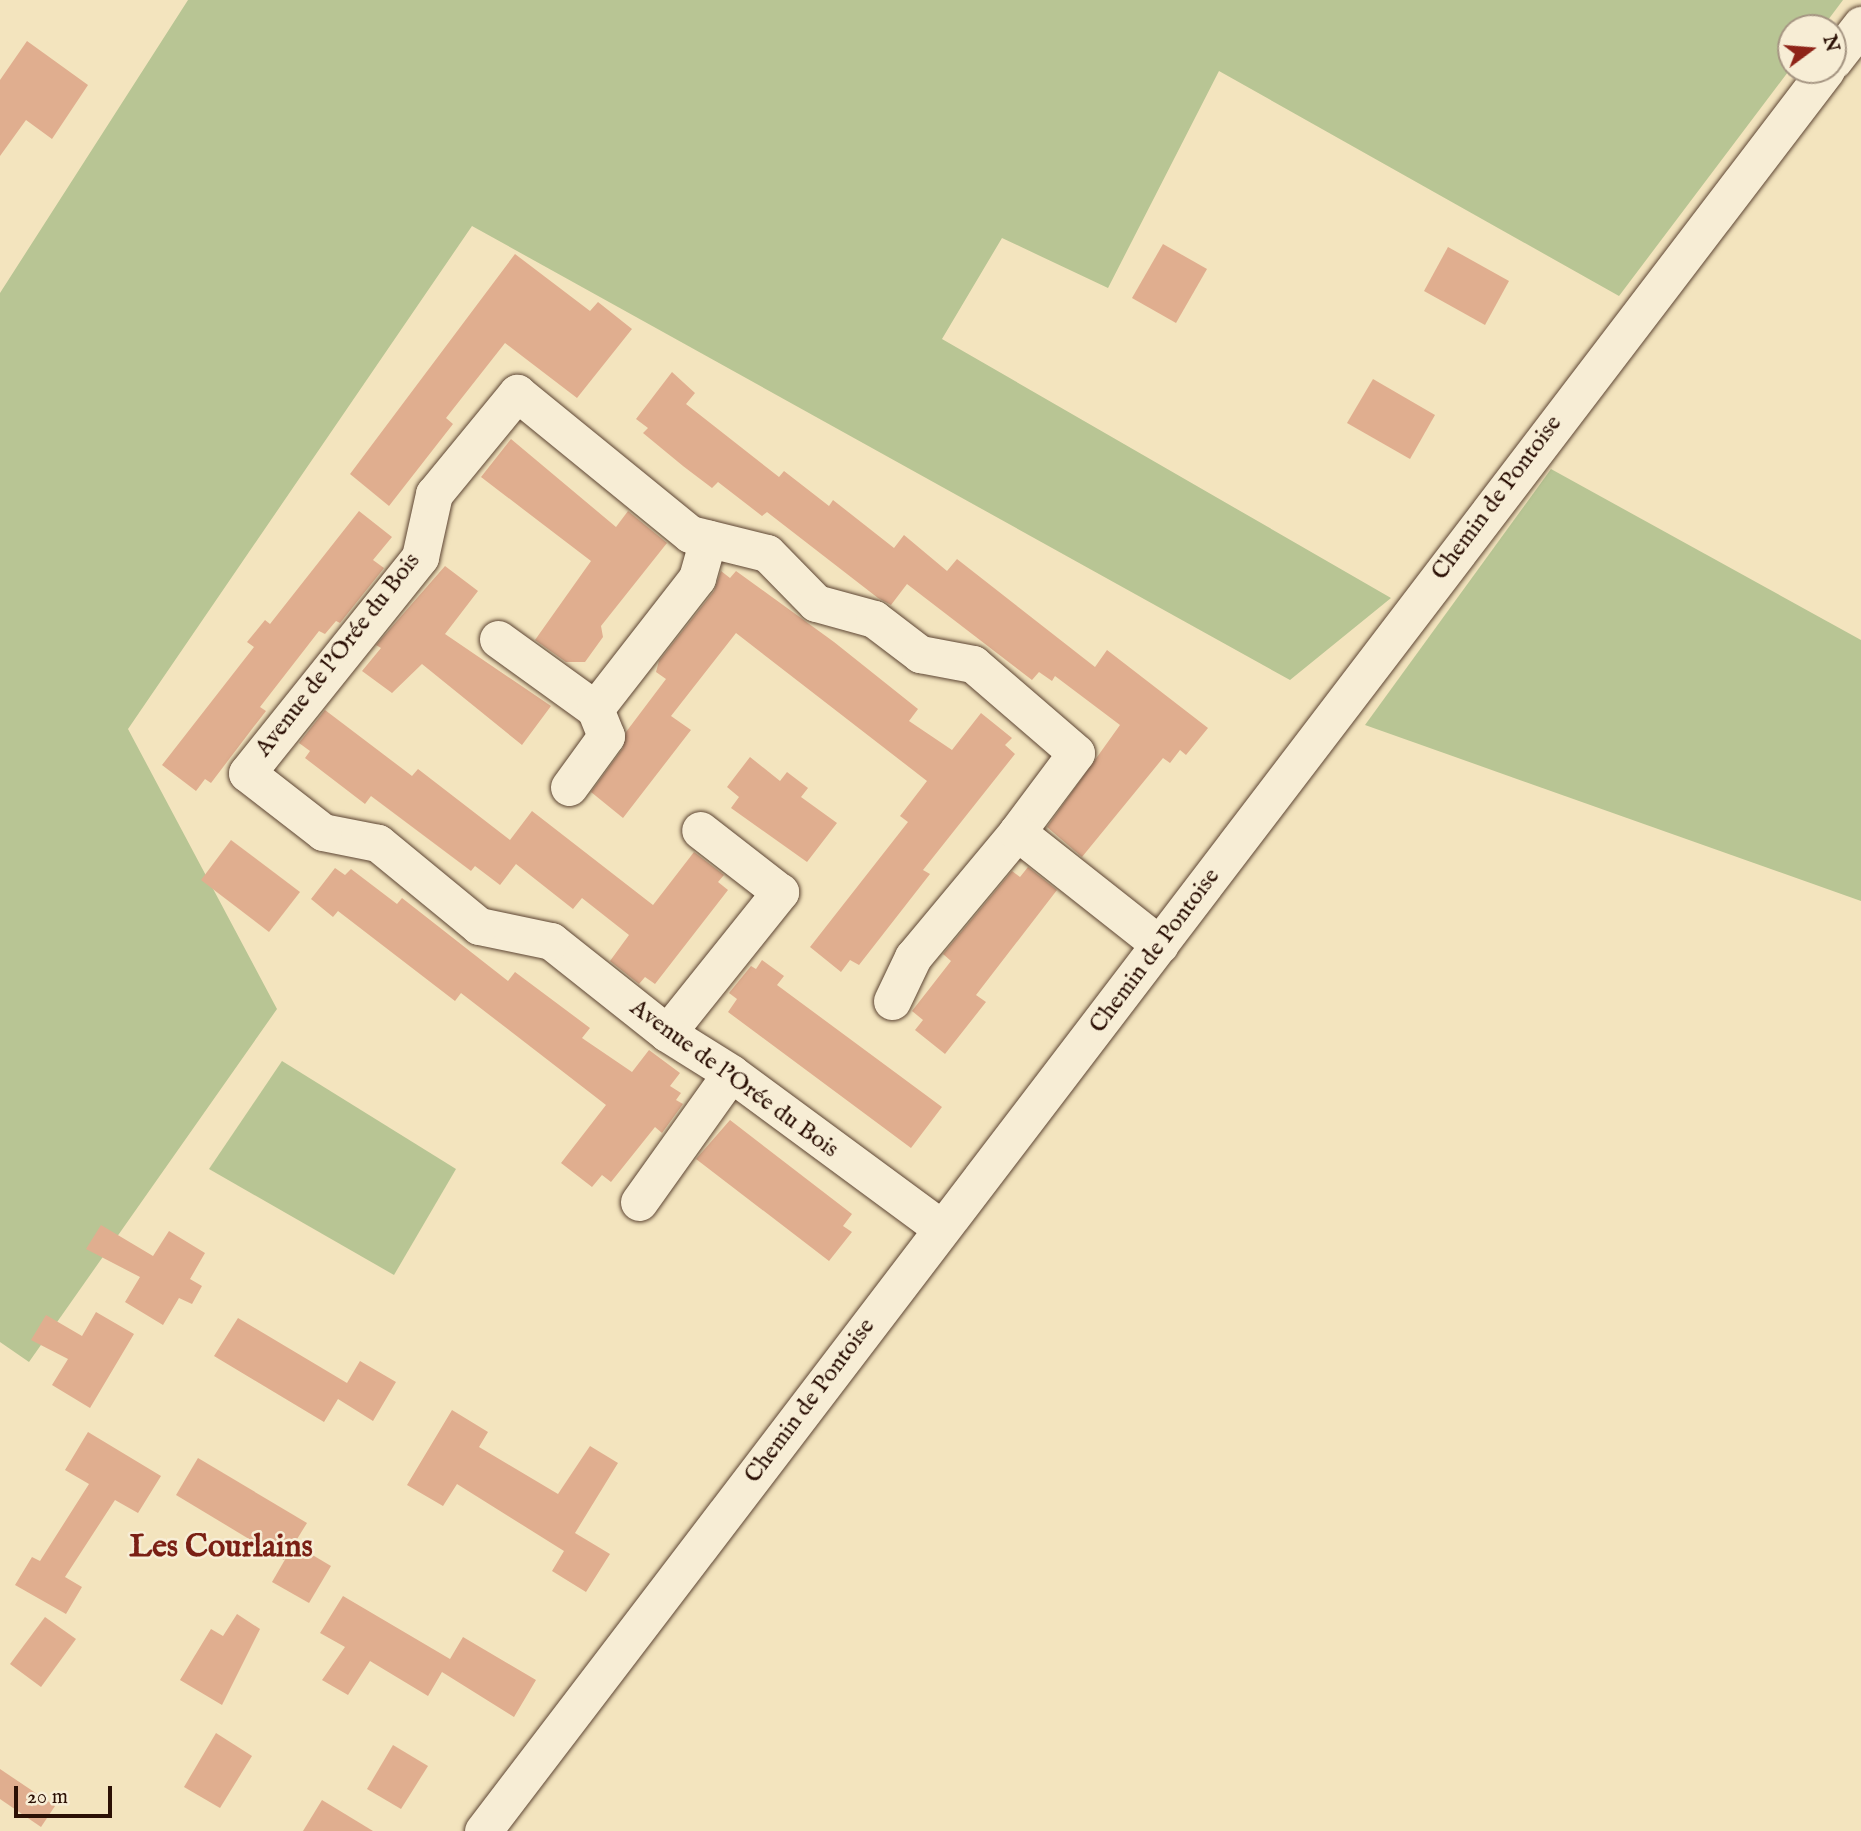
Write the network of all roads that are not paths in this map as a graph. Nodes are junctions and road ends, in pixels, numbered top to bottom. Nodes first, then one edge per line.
1 (1861, 25) edge
2 (1847, 43) edge
3 (1815, 84) edge
4 (708, 539) junction
5 (498, 639) dead end
6 (595, 709) junction
7 (569, 787) dead end
8 (701, 830) dead end
9 (1017, 832) junction
10 (1160, 944) junction
11 (892, 1001) dead end
12 (667, 1033) junction
13 (731, 1073) junction
14 (639, 1202) dead end
15 (941, 1228) junction
16 (483, 1831) edge

1 - 2 street
3 - 10 street, Chemin de Pontoise
4 - 6 street
4 - 9 street, Avenue de l'Orée du Bois
4 - 12 street, Avenue de l'Orée du Bois
5 - 6 street
6 - 7 street
8 - 12 street
9 - 10 street
9 - 11 street
10 - 15 street, Chemin de Pontoise
12 - 13 street, Avenue de l'Orée du Bois
13 - 14 street
13 - 15 street, Avenue de l'Orée du Bois
15 - 16 street, Chemin de Pontoise

